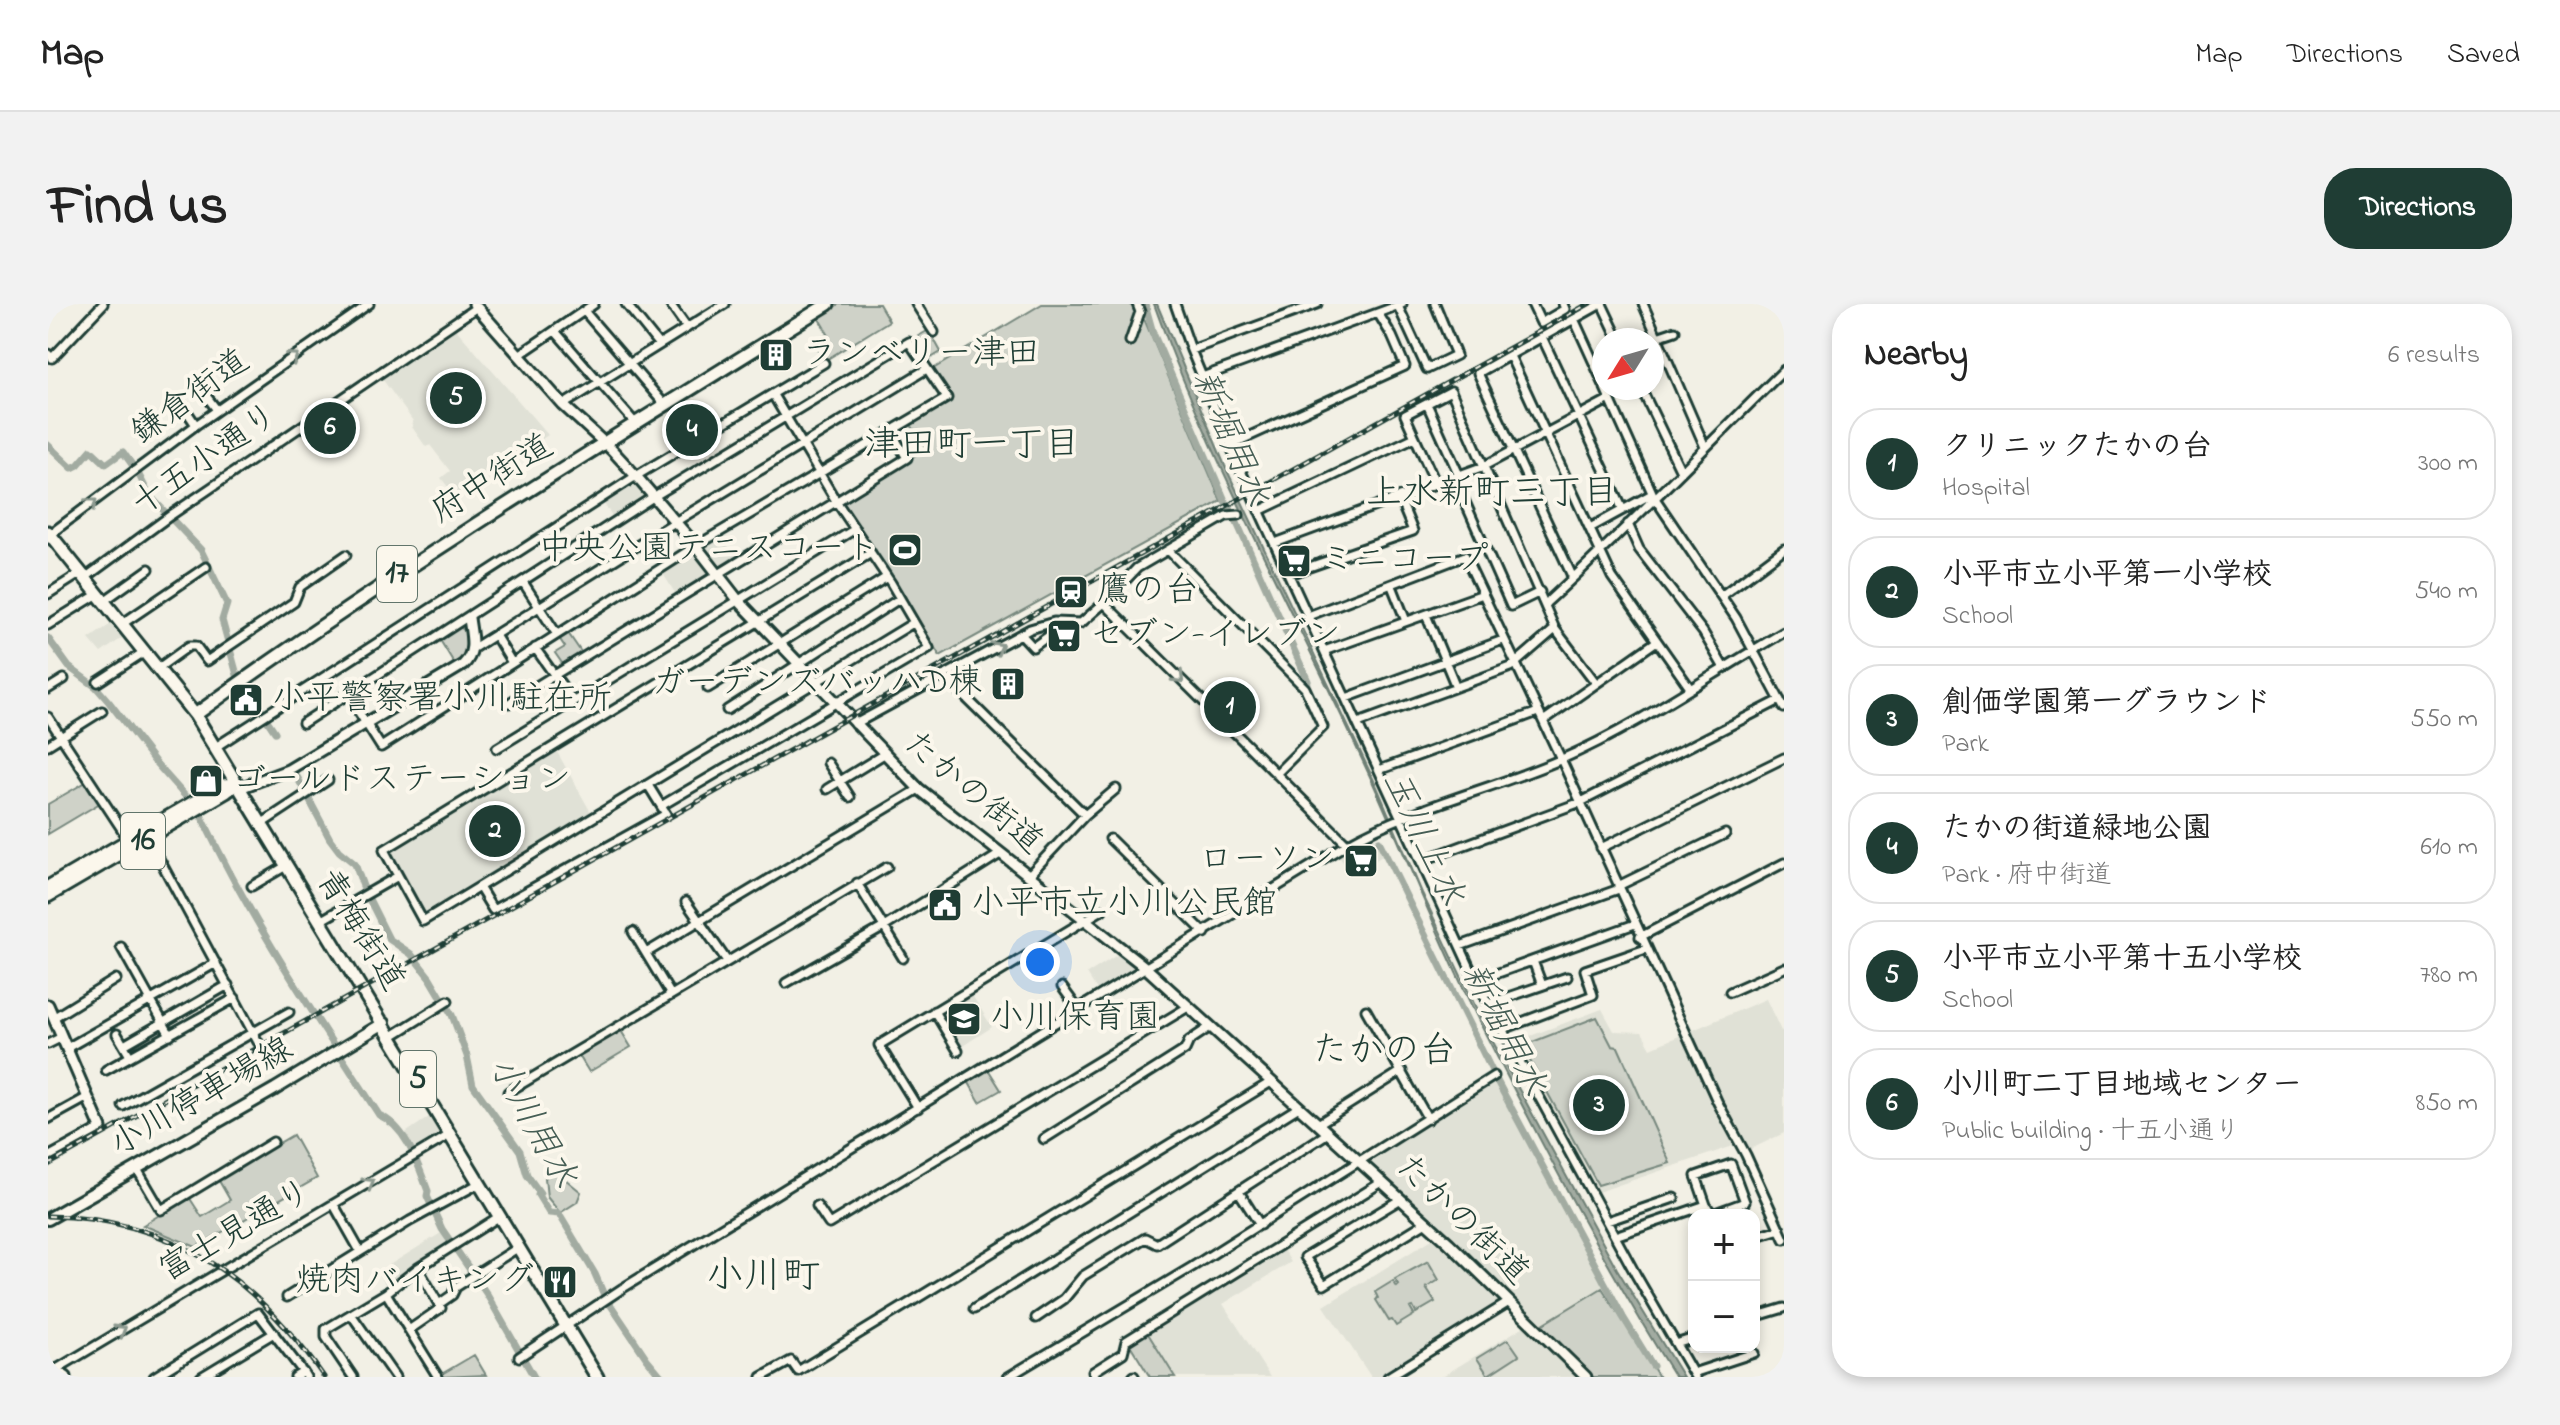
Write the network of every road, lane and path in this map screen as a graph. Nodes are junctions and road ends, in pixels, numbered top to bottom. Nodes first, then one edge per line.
1 (103, 304) edge
2 (369, 304) edge
3 (594, 304) edge
4 (626, 304) edge
5 (670, 304) edge
6 (725, 304) edge
7 (828, 304) edge
8 (916, 304) edge
9 (1137, 304) edge
10 (1175, 304) edge
11 (1317, 304) edge
12 (1435, 304) edge
13 (1532, 304) edge
14 (1574, 304) edge
15 (1601, 304) edge
16 (1643, 304) edge
17 (1400, 305) edge
18 (476, 306) edge
19 (1564, 306) edge
20 (1385, 307) edge
21 (584, 311) junction
22 (1378, 313) junction
23 (1574, 319) junction
24 (687, 328) junction
25 (1613, 328) edge
26 (1653, 328) edge
27 (555, 331) junction
28 (1675, 331) dead end
29 (934, 332) dead end
30 (1664, 335) edge
31 (1542, 337) junction
32 (1130, 341) dead end
33 (659, 345) junction
34 (1191, 350) junction
35 (1664, 353) edge
36 (48, 354) edge
37 (519, 355) junction
38 (1510, 356) junction
39 (1592, 358) edge
40 (824, 363) dead end
41 (629, 364) junction
42 (925, 370) junction
43 (1784, 370) edge
44 (1202, 377) junction
45 (600, 382) junction
46 (201, 389) dead end
47 (773, 395) junction
48 (1608, 400) edge
49 (1610, 400) edge
50 (1647, 400) edge
51 (1427, 404) junction
52 (563, 405) junction
53 (665, 405) junction
54 (183, 406) dead end
55 (217, 410) junction
56 (786, 416) junction
57 (1579, 416) junction
58 (636, 424) junction
59 (196, 425) junction
60 (891, 432) junction
61 (1546, 434) junction
62 (1415, 437) junction
63 (605, 443) junction
64 (802, 444) junction
65 (1230, 445) junction
66 (1705, 447) junction
67 (1514, 452) junction
68 (1484, 466) junction
69 (1681, 471) junction
70 (820, 474) junction
71 (636, 476) junction
72 (1456, 476) junction
73 (1436, 484) junction
74 (653, 497) junction
75 (1399, 497) junction
76 (1654, 497) junction
77 (836, 501) junction
78 (1256, 508) junction
79 (1623, 510) junction
80 (1238, 515) dead end
81 (675, 522) junction
82 (1628, 524) junction
83 (1590, 528) junction
84 (855, 529) junction
85 (49, 536) edge
86 (1275, 543) junction
87 (696, 546) junction
88 (1784, 549) edge
89 (1168, 550) junction
90 (871, 553) junction
91 (1602, 553) junction
92 (346, 555) dead end
93 (206, 567) dead end
94 (149, 569) dead end
95 (718, 574) junction
96 (1289, 574) junction
97 (83, 576) junction
98 (887, 577) junction
99 (1573, 578) junction
100 (523, 582) junction
101 (1392, 586) junction
102 (1540, 592) junction
103 (48, 594) edge
104 (1483, 594) junction
105 (1721, 596) junction
106 (101, 598) junction
107 (899, 599) junction
108 (738, 600) junction
109 (1104, 603) junction
110 (1545, 604) junction
111 (540, 608) junction
112 (1426, 615) junction
113 (1308, 616) junction
114 (469, 618) junction
115 (757, 621) junction
116 (1406, 621) junction
117 (913, 623) junction
118 (1061, 623) junction
119 (122, 624) junction
120 (48, 625) edge
121 (1555, 629) junction
122 (1784, 632) edge
123 (556, 633) junction
124 (1021, 634) junction
125 (495, 635) junction
126 (1503, 640) junction
127 (1657, 641) junction
128 (780, 644) junction
129 (535, 648) junction
130 (472, 649) junction
131 (1754, 649) junction
132 (1324, 651) junction
133 (144, 652) junction
134 (1445, 660) junction
135 (512, 663) junction
136 (1515, 664) junction
137 (800, 665) junction
138 (1724, 668) junction
139 (99, 669) dead end
140 (157, 669) junction
141 (555, 675) junction
142 (944, 676) junction
143 (64, 679) dead end
144 (817, 683) junction
145 (1596, 683) junction
146 (1456, 687) junction
147 (708, 688) dead end
148 (1690, 688) junction
149 (48, 689) edge
150 (348, 695) junction
151 (1346, 698) junction
152 (1780, 700) junction
153 (573, 701) junction
154 (835, 701) junction
155 (509, 703) dead end
156 (1784, 708) edge
157 (727, 710) dead end
158 (102, 711) dead end
159 (1538, 712) junction
160 (195, 715) junction
161 (48, 717) edge
162 (1543, 721) junction
163 (303, 723) dead end
164 (366, 723) junction
165 (1358, 723) junction
166 (855, 724) junction
167 (61, 737) junction
168 (48, 745) edge
169 (214, 748) junction
170 (497, 748) dead end
171 (884, 754) junction
172 (1784, 758) edge
173 (1561, 759) junction
174 (828, 763) dead end
175 (1379, 770) junction
176 (1276, 774) junction
177 (328, 780) dead end
178 (840, 781) junction
179 (236, 784) junction
180 (648, 785) junction
181 (827, 789) dead end
182 (919, 789) junction
183 (1116, 789) dead end
184 (850, 797) dead end
185 (1581, 802) junction
186 (661, 806) junction
187 (1085, 815) junction
188 (1401, 818) junction
189 (261, 824) junction
190 (1725, 834) dead end
191 (148, 838) junction
192 (1110, 839) dead end
193 (129, 840) junction
194 (1347, 844) junction
195 (1601, 848) junction
196 (1000, 854) junction
197 (1421, 861) junction
198 (1784, 863) edge
199 (286, 866) junction
200 (887, 867) dead end
201 (398, 876) junction
202 (1028, 876) junction
203 (857, 883) junction
204 (252, 886) dead end
205 (48, 887) edge
206 (479, 887) junction
207 (1619, 888) junction
208 (48, 896) edge
209 (686, 902) dead end
210 (1102, 910) dead end
211 (1084, 920) junction
212 (320, 921) junction
213 (700, 921) junction
214 (1635, 924) junction
215 (884, 927) junction
216 (633, 932) dead end
217 (1205, 933) junction
218 (1640, 937) junction
219 (1460, 946) junction
220 (121, 947) dead end
221 (1646, 949) junction
222 (646, 953) junction
223 (903, 958) dead end
224 (727, 961) junction
225 (1533, 961) junction
226 (216, 963) junction
227 (1145, 967) junction
228 (1784, 968) edge
229 (1567, 977) dead end
230 (116, 979) dead end
231 (1476, 981) junction
232 (786, 983) dead end
233 (228, 985) junction
234 (1542, 985) junction
235 (1062, 987) dead end
236 (1730, 992) dead end
237 (671, 995) junction
238 (235, 998) junction
239 (150, 1000) junction
240 (445, 1003) dead end
241 (1488, 1004) junction
242 (48, 1005) edge
243 (1188, 1007) junction
244 (1078, 1009) junction
245 (1366, 1010) dead end
246 (934, 1011) junction
247 (289, 1012) dead end
248 (53, 1018) junction
249 (163, 1023) junction
250 (384, 1023) junction
251 (1210, 1027) junction
252 (1501, 1030) junction
253 (253, 1032) junction
254 (117, 1034) dead end
255 (170, 1035) junction
256 (392, 1036) junction
257 (62, 1037) junction
258 (258, 1042) dead end
259 (48, 1044) edge
260 (124, 1045) junction
261 (67, 1048) junction
262 (958, 1051) dead end
263 (130, 1056) junction
264 (106, 1070) dead end
265 (1402, 1071) junction
266 (1494, 1076) dead end
267 (1271, 1082) junction
268 (508, 1092) dead end
269 (88, 1097) junction
270 (123, 1106) dead end
271 (1299, 1107) junction
272 (918, 1108) junction
273 (48, 1119) edge
274 (1428, 1119) junction
275 (1318, 1124) junction
276 (101, 1128) joint
277 (1328, 1133) junction
278 (451, 1134) junction
279 (1044, 1139) dead end
280 (273, 1142) dead end
281 (48, 1157) edge
282 (1360, 1162) junction
283 (137, 1169) junction
284 (1382, 1182) junction
285 (480, 1183) junction
286 (1239, 1192) junction
287 (1674, 1198) dead end
288 (1401, 1199) junction
289 (334, 1205) junction
290 (1706, 1205) junction
291 (817, 1206) dead end
292 (500, 1216) junction
293 (48, 1219) edge
294 (1607, 1221) junction
295 (1426, 1222) junction
296 (1260, 1225) junction
297 (1780, 1229) junction
298 (1760, 1235) edge
299 (1615, 1236) junction
300 (1784, 1239) edge
301 (519, 1247) junction
302 (360, 1251) junction
303 (418, 1268) junction
304 (386, 1293) junction
305 (287, 1297) dead end
306 (1509, 1302) junction
307 (439, 1304) junction
308 (1784, 1308) edge
309 (974, 1309) dead end
310 (351, 1314) junction
311 (1760, 1315) edge
312 (1036, 1318) dead end
313 (565, 1324) junction
314 (409, 1330) junction
315 (274, 1333) junction
316 (1688, 1340) edge
317 (1676, 1344) junction
318 (1754, 1353) dead end
319 (521, 1355) dead end
320 (52, 1372) edge
321 (303, 1372) edge
322 (1694, 1375) edge
323 (593, 1376) edge
324 (66, 1377) edge
325 (154, 1377) edge
326 (201, 1377) edge
327 (295, 1377) edge
328 (353, 1377) edge
329 (395, 1377) edge
330 (438, 1377) edge
331 (762, 1377) edge
332 (1008, 1377) edge
333 (1096, 1377) edge
334 (1388, 1377) edge
335 (1586, 1377) edge

1 - 36 street
55 -> 2 street, 鎌倉街道
3 - 21 street
4 - 33 street
5 - 24 street
6 - 24 street
7 - 53 main road, 府中街道 / 17
8 - 29 street
9 - 32 street
10 - 34 street
11 - 34 street
12 - 17 street
13 - 19 street
14 - 19 street
15 - 23 street
15 - 25 street
16 - 26 street
17 - 20 street
18 - 37 street, たかの街道
18 - 97 street, 十五小通り
20 - 22 street
21 - 27 street
21 - 41 street
22 - 44 street
22 - 65 street
23 - 31 street
23 - 39 street
24 - 33 street
27 - 37 street
27 - 45 street
28 - 30 street
31 - 38 street
31 - 57 street
33 - 41 street
34 - 44 street
35 - 66 street
37 - 52 street, たかの街道
38 - 61 street
38 - 67 street
40 - 47 street
41 - 45 street
41 - 53 street
42 - 56 street
42 - 60 street
42 - 64 street
43 - 66 street
44 - 65 street
45 - 52 street
45 - 58 street
46 - 55 street
47 - 56 street
47 - 71 street
48 - 57 street
49 - 76 street
50 - 69 street
51 - 62 street
51 - 68 street
51 - 72 street
52 - 63 street, たかの街道
53 - 58 main road, 府中街道 / 17
54 - 59 street
55 - 59 street, 鎌倉街道
56 - 64 street
56 - 74 street
57 - 61 street
57 - 79 street
58 - 63 main road, 府中街道 / 17
85 -> 59 street, 鎌倉街道
60 - 70 street
60 - 77 street
61 - 67 street
61 - 83 street
62 - 73 street
62 - 78 street
63 - 71 street, たかの街道
63 - 160 main road, 府中街道 / 17
64 - 70 street
64 - 81 street
65 - 78 street
66 - 69 street
67 - 68 street
67 - 99 street
68 - 72 street
68 - 102 street
69 - 76 street
70 - 77 street
70 - 87 street
71 - 74 street, たかの街道
71 - 169 street
72 - 73 street
72 - 102 street
73 - 75 street
74 - 81 street, たかの街道
74 - 100 street
75 - 86 street
75 - 96 street
76 - 79 street
76 - 82 street
76 - 105 street
77 - 84 street
77 - 95 street
78 - 86 street
79 - 83 street
80 - 89 street
81 - 87 street, たかの街道
81 - 111 street
82 - 91 street
82 - 138 street
83 - 91 street
84 - 90 street
84 - 108 street
85 - 97 main road, 青梅街道 / 5
86 - 96 street
87 - 95 street, たかの街道
87 - 123 street
88 - 105 street
89 - 109 street
89 - 176 street
90 - 98 street
90 - 115 street
91 - 99 street
91 - 127 street
92 - 140 street
93 - 119 street
94 - 106 street
95 - 108 street, たかの街道
95 - 141 street
96 - 113 street
97 - 103 street, 十五小通り
97 - 106 main road, 青梅街道 / 5
98 - 107 street
98 - 128 street
99 - 110 street
100 - 111 street
100 - 114 street
101 - 104 street
101 - 113 street
101 - 116 street
102 - 110 street
104 - 112 street
104 - 126 street
105 - 131 street
106 - 119 main road, 青梅街道 / 5
106 - 120 street
107 - 117 street
107 - 137 street
108 - 115 street, たかの街道
108 - 153 street
109 - 118 street
109 -> 176 street
110 - 121 street
111 - 123 street
111 - 125 street
112 - 116 street
112 - 134 street
113 - 132 street
114 - 130 street
114 - 150 street
115 - 128 street, たかの街道
115 - 201 street
116 - 132 street
117 - 144 street
117 - 154 street
118 - 124 street
118 - 124 street
119 - 133 main road, 青梅街道 / 5
121 - 136 street
121 - 145 street
122 - 131 street
123 - 129 street
142 -> 124 street
125 - 130 street
125 - 135 street
126 - 134 street
126 - 136 street
127 - 145 street
127 - 148 street
128 - 137 street, たかの街道
128 - 147 street
129 - 135 street
129 - 141 street
130 - 164 street
131 - 138 street
131 - 152 street
132 - 151 street
133 - 139 street
133 - 140 main road, 青梅街道 / 5
134 - 146 street
134 - 151 street
135 - 164 street
136 - 146 street
136 - 159 street
137 - 144 street, たかの街道
137 - 157 street
138 - 148 street
140 - 160 main road, 青梅街道 / 5
141 - 153 street
141 - 155 street
142 - 166 street
142 - 187 street
143 - 149 street
144 - 154 street, たかの街道
144 - 180 street
145 - 162 street
146 - 165 street
148 - 173 street
150 - 163 street
150 - 164 street
151 - 165 street
152 - 156 street
152 - 185 street
153 - 170 street
154 - 166 street, たかの街道
154 - 186 street
158 - 167 street
159 - 162 street
159 - 175 street
160 - 169 main road, 青梅街道 / 5
161 - 167 street
162 - 173 street
164 - 179 street
165 - 175 street
166 - 171 street, たかの街道
167 - 168 street
167 - 193 street
169 - 179 main road, 青梅街道 / 5
171 - 178 street
171 - 182 street, たかの街道
172 - 195 street
173 - 185 street
173 - 188 street
174 - 178 street
175 - 188 street
176 - 194 street
177 - 189 street
178 - 181 street
178 - 184 street
179 - 189 main road, 青梅街道 / 5
179 - 191 main road, 16
179 - 193 main road, 16
180 - 186 street
180 - 206 street
182 - 196 street, たかの街道
182 - 213 street
183 - 187 street
185 - 195 street
185 - 197 street
186 - 206 street
187 - 202 street
188 - 194 street
188 - 197 street
189 - 199 main road, 青梅街道 / 5
190 - 207 street
191 - 208 main road, 16
191 - 226 street
192 - 217 street
193 - 205 main road, 16
194 - 217 street
195 - 207 street
196 - 202 street, たかの街道
196 - 215 street
197 - 219 street
198 - 218 street
199 - 204 street
199 - 212 main road, 青梅街道 / 5
200 - 203 street
201 - 206 street
201 - 212 street
202 - 211 street, たかの街道
203 - 215 street
203 - 224 street
207 - 214 street
207 - 219 street
209 - 213 street
210 - 211 street
211 - 227 street, たかの街道
211 - 246 street
212 - 250 main road, 青梅街道 / 5
213 - 222 street
213 - 224 street
214 - 218 street
214 - 225 street
215 - 223 street
215 - 232 street
216 - 222 street
217 - 227 street
218 - 221 street
219 - 231 street
220 - 239 street
221 - 252 street
221 - 297 street
222 - 237 street
224 - 237 street
225 - 231 street
225 - 234 street
226 - 233 street
226 - 239 street
227 - 243 street, たかの街道
227 - 244 street
228 - 236 street
229 - 234 street
230 - 248 street
231 - 241 street
233 - 238 street
233 - 249 street
234 - 241 street
235 - 244 street
237 - 268 street
238 - 253 street
238 - 255 street
239 - 249 street
239 - 261 street
240 - 256 street
241 - 252 street
242 - 248 street
243 - 251 street, たかの街道
243 - 291 street
244 - 272 street
245 - 265 street
246 - 262 street
246 - 272 street
247 - 253 street
248 - 257 street
249 - 255 street
249 - 260 street
250 - 256 main road, 青梅街道 / 5
250 - 283 main road, 小川停車場線
251 - 267 street, たかの街道
251 - 279 street
252 - 294 street
253 - 258 street
253 - 270 street
254 - 260 street
255 - 263 street
256 - 278 main road, 青梅街道 / 5
257 - 259 street
257 - 261 street
260 - 263 street
261 - 269 street
263 - 264 street
265 - 274 street
265 - 275 street
266 - 274 street
267 - 271 street, たかの街道
267 - 331 street
269 - 273 street
269 - 276 street
271 - 275 street, たかの街道
271 - 309 street
272 - 313 street
274 - 282 street
275 - 277 street, たかの街道
276 - 281 street
277 - 282 street, たかの街道
277 - 286 street
278 - 285 main road, 青梅街道 / 5
289 -> 278 street, 富士見通り
280 - 283 street
282 - 284 street, たかの街道
282 - 296 street
283 - 293 main road, 小川停車場線
284 - 288 street, たかの街道
284 - 333 street
285 - 292 main road, 青梅街道 / 5
285 - 302 street
286 - 296 street
286 - 312 street
287 - 294 street
288 - 295 street, たかの街道
288 - 295 street
289 - 302 street
320 -> 289 street, 富士見通り
290 - 290 street
290 - 299 street
292 - 301 main road, 青梅街道 / 5
292 - 303 street
294 - 299 street
295 - 306 street, たかの街道
296 - 332 street
297 - 298 street
297 - 300 street
299 - 317 street
301 - 307 street
301 - 313 main road, 青梅街道 / 5
302 - 305 street
303 - 304 street
303 - 307 street
304 - 310 street
304 - 314 street
306 - 334 street
306 - 335 street, たかの街道
307 - 314 street
308 - 311 street
310 - 328 street
310 - 329 street
313 - 319 street
313 - 323 main road, 青梅街道 / 5
314 - 330 street
315 - 321 street
315 - 325 street
315 - 326 street
316 - 317 street
317 - 322 street
318 - 322 street
320 - 324 street
321 - 327 street

